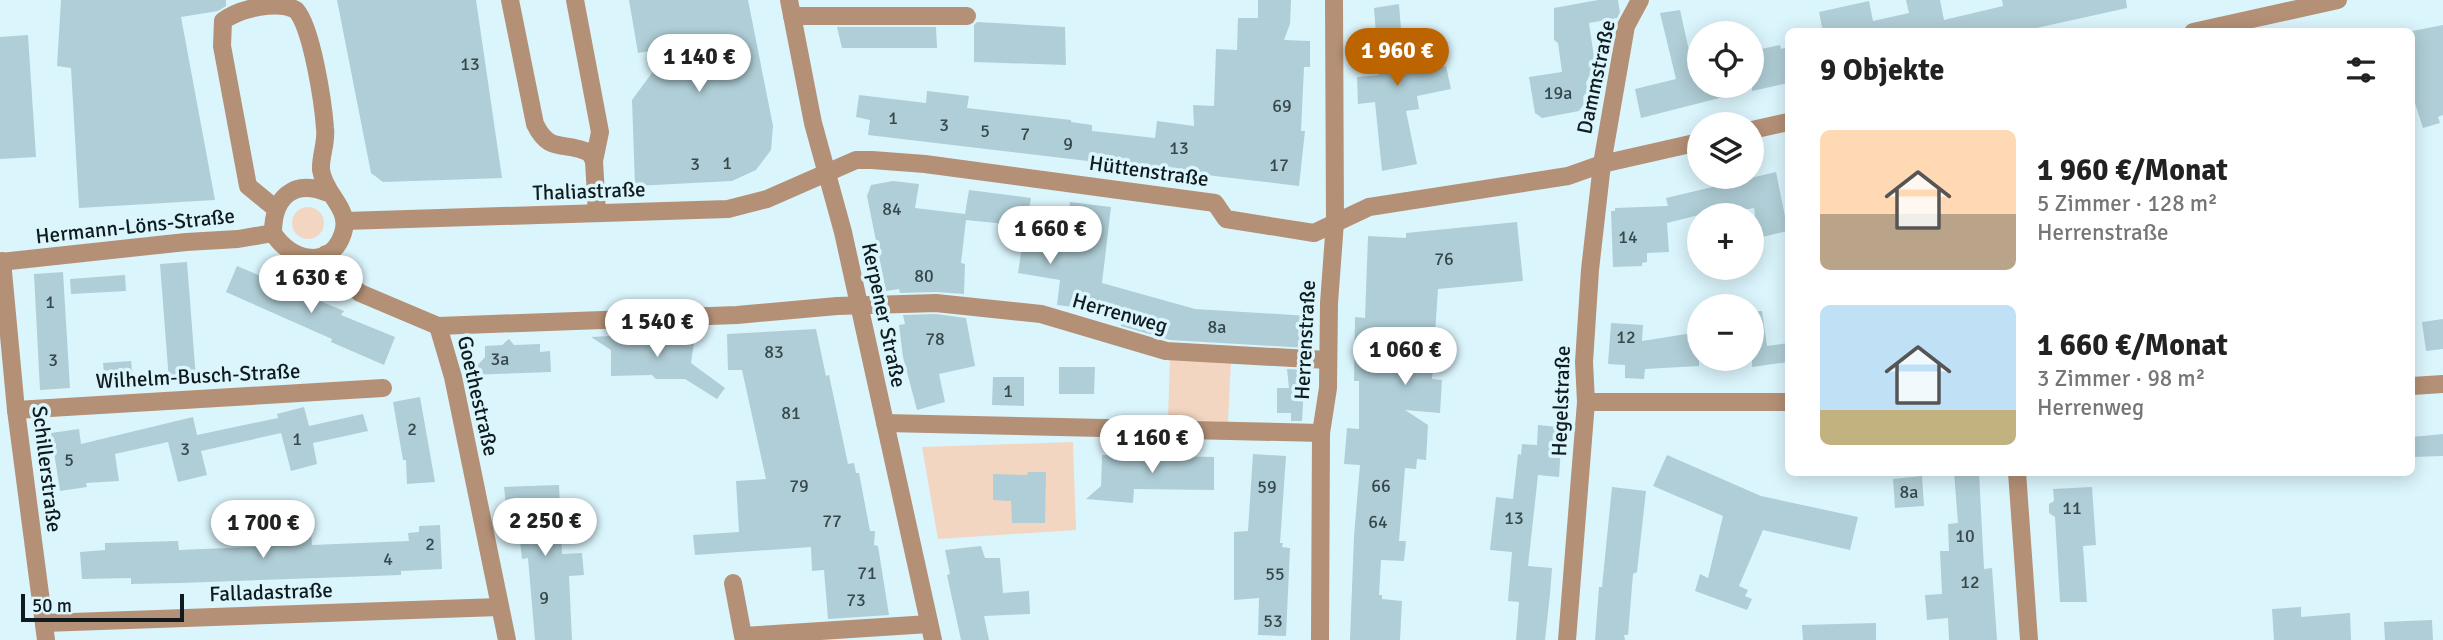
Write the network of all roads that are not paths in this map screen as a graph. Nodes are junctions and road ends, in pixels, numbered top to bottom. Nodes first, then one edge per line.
1 (510, 0) edge
2 (575, 0) edge
3 (1334, 0) edge
4 (1640, 0) edge
5 (2338, 0) edge
6 (790, 8) edge
7 (967, 16) dead end
8 (2219, 28) edge
9 (1785, 122) edge
10 (1764, 127) edge
11 (1687, 145) edge
12 (594, 161) junction
13 (1602, 164) junction
14 (827, 172) junction
15 (328, 192) junction
16 (276, 209) junction
17 (597, 213) junction
18 (345, 222) junction
19 (1335, 222) junction
20 (273, 233) junction
21 (326, 254) junction
22 (1, 262) edge
23 (860, 307) junction
24 (439, 326) junction
25 (1328, 360) junction
26 (2443, 384) edge
27 (2415, 386) edge
28 (383, 388) dead end
29 (1587, 402) junction
30 (1785, 402) edge
31 (16, 410) junction
32 (885, 423) junction
33 (1321, 433) junction
34 (2017, 476) edge
35 (733, 583) dead end
36 (499, 607) junction
37 (45, 632) edge
38 (931, 632) edge
39 (507, 640) edge
40 (1320, 640) edge
41 (1567, 640) edge
42 (2029, 640) edge

1 - 12 street
2 - 12 street
3 - 19 street, Herrenstraße
4 - 13 street, Dammstraße
5 - 8 street
6 - 7 street
6 - 14 street, Kerpener Straße
9 - 10 street
11 - 13 street, Hüttenstraße
12 - 17 street
13 - 19 street, Hüttenstraße
13 - 29 street, Hegelstraße
14 - 17 street, Thaliastraße
14 - 19 street, Hüttenstraße
14 - 23 street, Kerpener Straße
15 - 16 street
15 - 16 street
15 - 18 street
16 - 20 street
17 - 18 street, Thaliastraße
18 - 21 street
19 - 25 street, Herrenstraße
20 - 21 street
20 - 22 street, Hermann-Löns-Straße
21 - 24 street
22 - 31 street, Schillerstraße
23 - 24 street
23 - 25 street, Herrenweg
23 - 32 street, Kerpener Straße
24 - 36 street, Goethestraße
25 - 33 street, Herrenstraße
26 - 27 street
28 - 31 street, Wilhelm-Busch-Straße
29 - 30 street
29 - 41 street, Hegelstraße
31 - 37 street, Schillerstraße
32 - 33 street
32 - 38 street, Kerpener Straße
33 - 40 street, Herrenstraße
34 - 42 street
35 - 38 street
36 - 37 street, Falladastraße
36 - 39 street, Goethestraße

